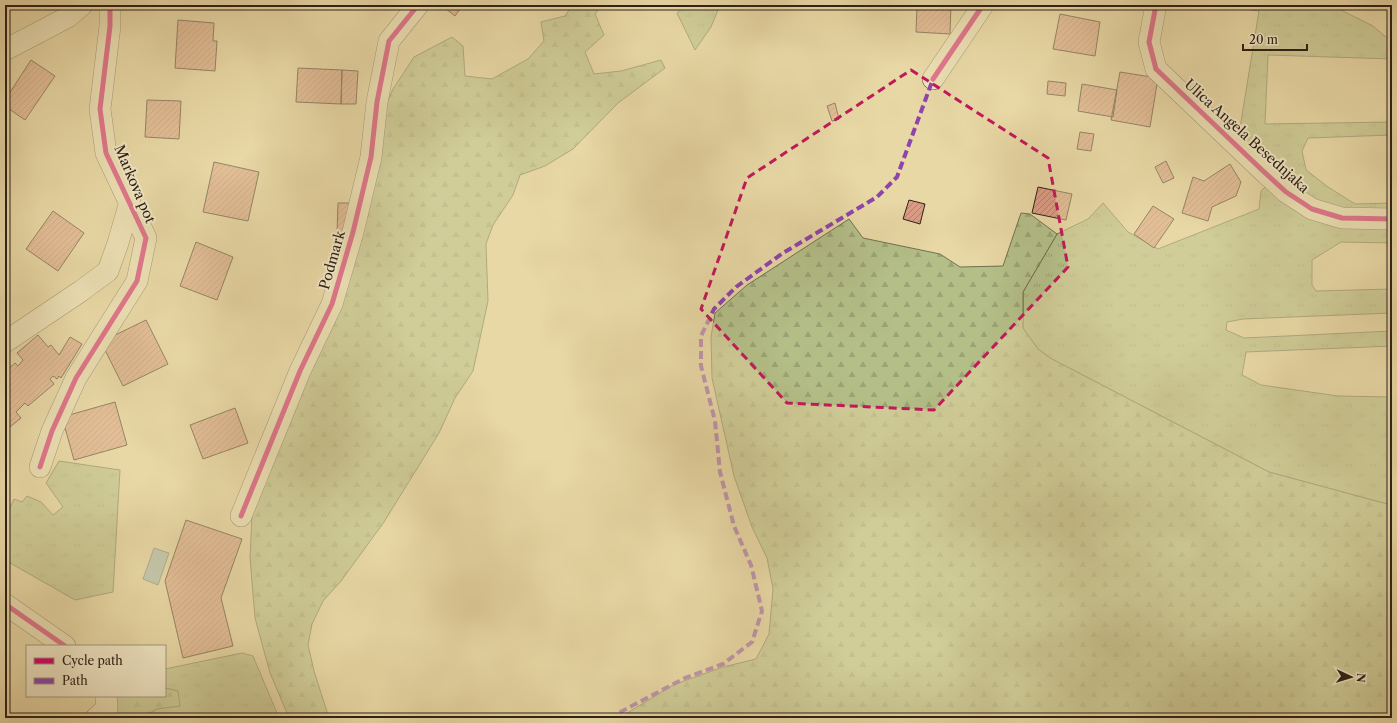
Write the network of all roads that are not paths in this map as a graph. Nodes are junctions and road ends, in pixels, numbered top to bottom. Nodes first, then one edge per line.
1 (82, 5) edge
2 (110, 5) edge
3 (418, 5) edge
4 (983, 5) edge
5 (1156, 5) edge
6 (5, 50) edge
7 (933, 79) dead end
8 (130, 202) junction
9 (1392, 219) edge
10 (5, 342) edge
11 (40, 467) dead end
12 (241, 516) dead end
13 (5, 604) edge
14 (64, 645) edge
15 (106, 697) edge
16 (96, 718) edge

1 - 6 street
2 - 8 street, Markova pot
3 - 12 street, Podmark
4 - 7 street
5 - 9 street, Ulica Angela Besednjaka
8 - 10 street, Markova pot
8 - 11 street, Markova pot
13 - 14 street
15 - 16 street

